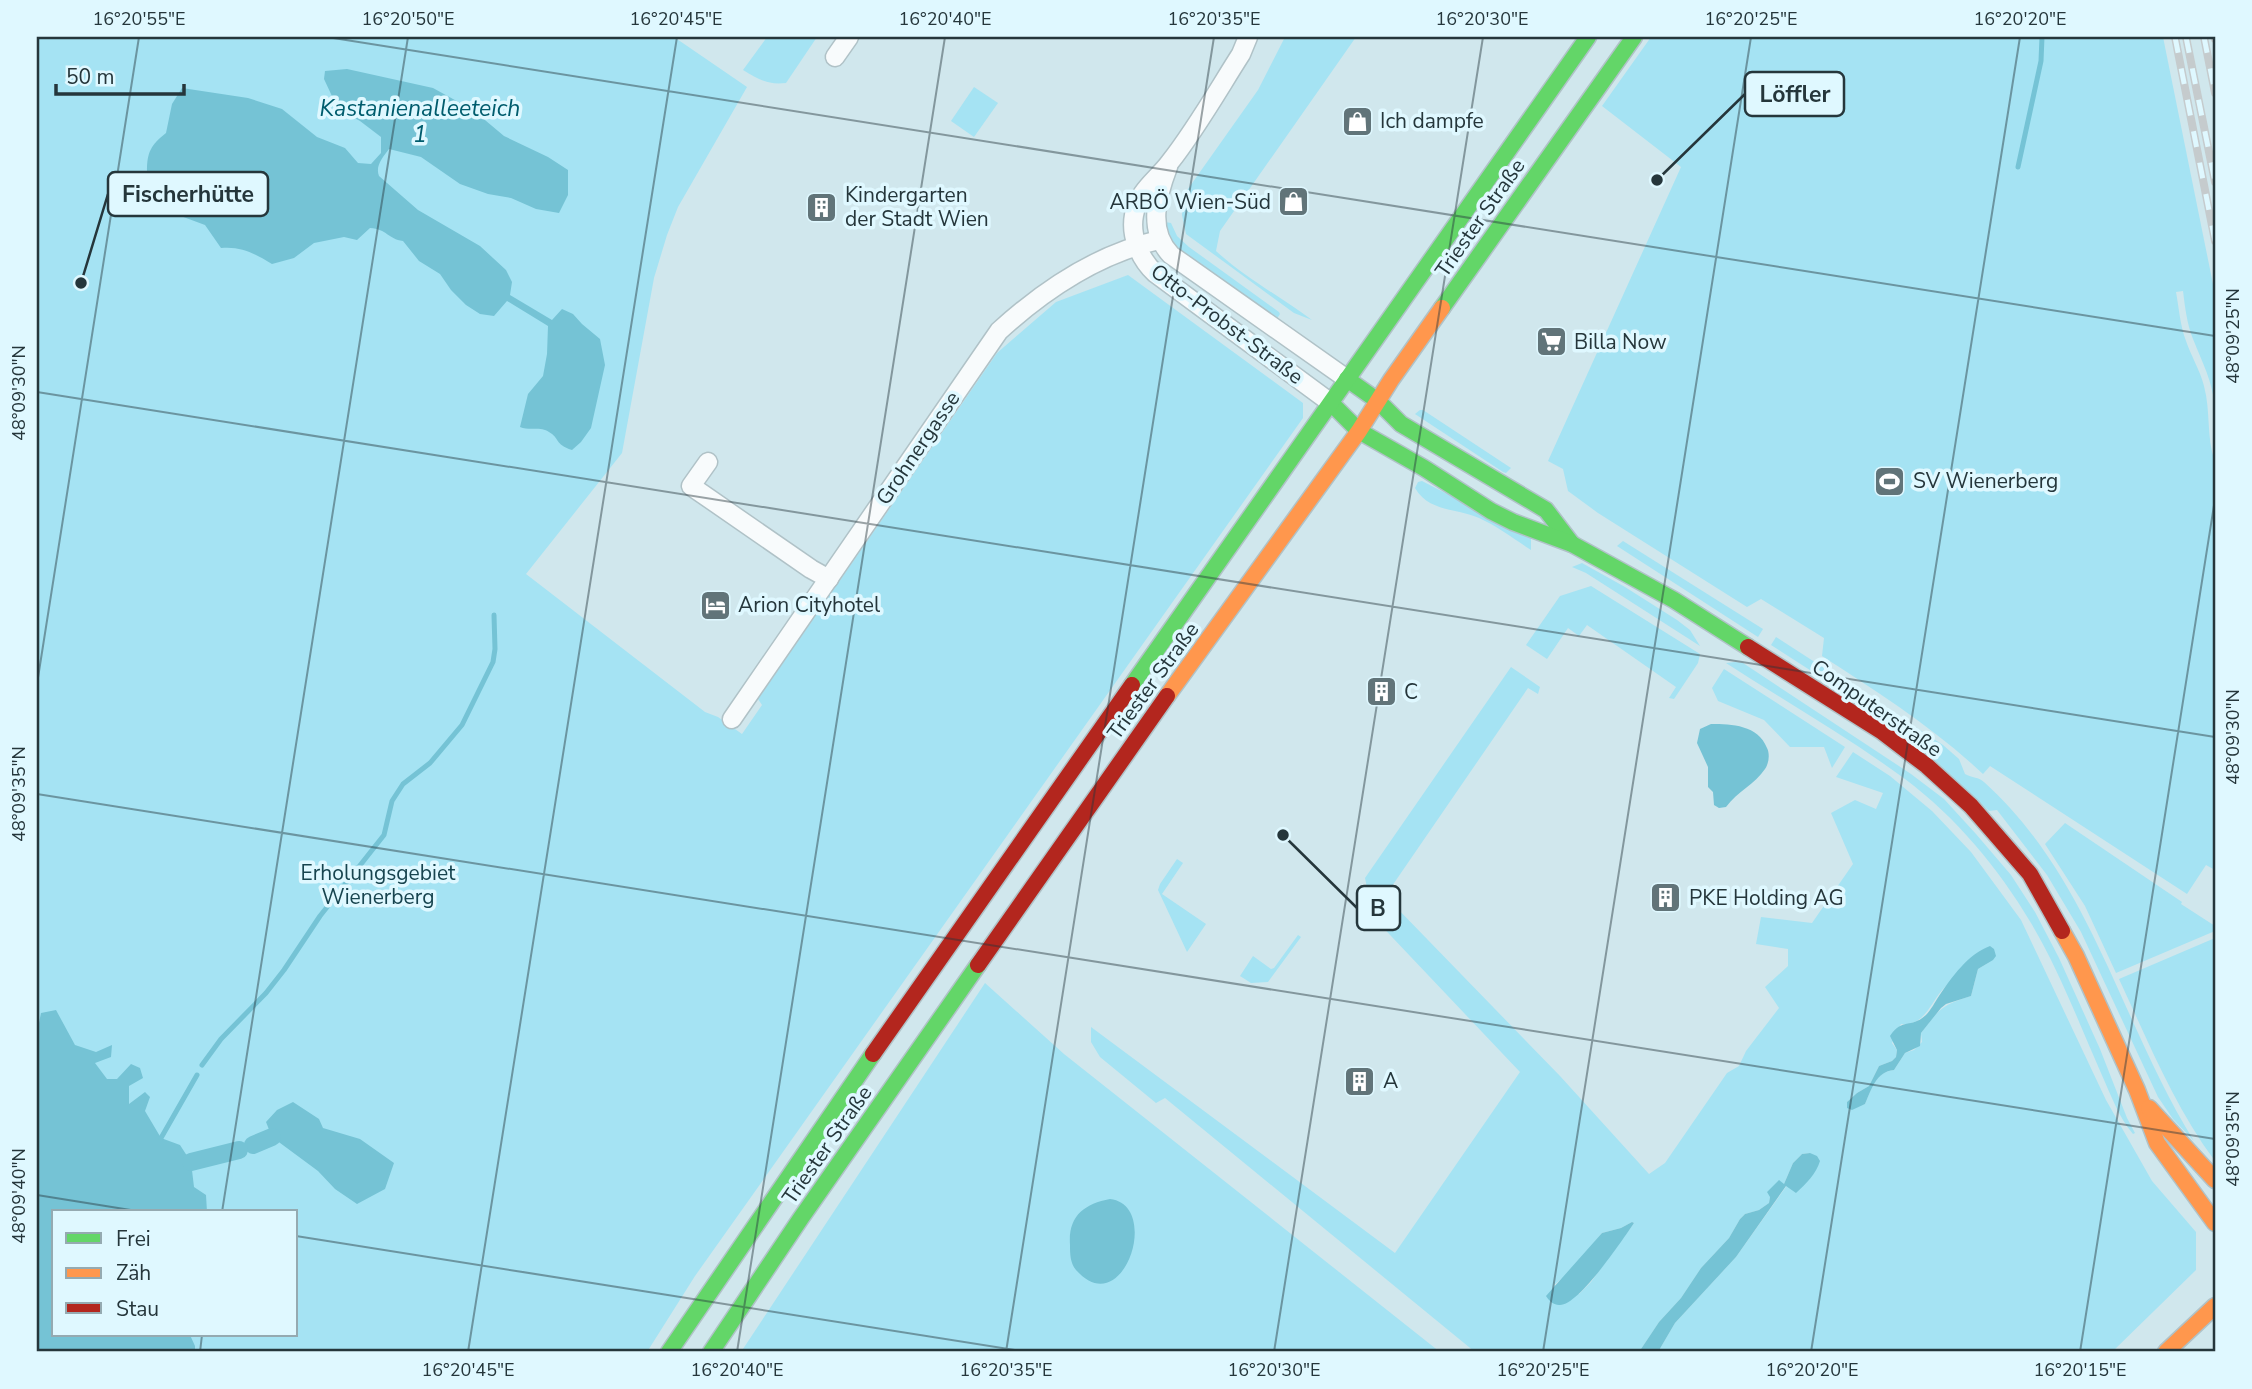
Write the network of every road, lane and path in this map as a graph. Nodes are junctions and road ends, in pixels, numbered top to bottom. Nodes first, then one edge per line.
1 (849, 37) edge
2 (1248, 37) edge
3 (1588, 37) edge
4 (1633, 37) edge
5 (835, 57) dead end
6 (1169, 164) junction
7 (1158, 240) junction
8 (1137, 245) junction
9 (1347, 379) junction
10 (1378, 401) junction
11 (1331, 403) junction
12 (1359, 431) junction
13 (708, 462) dead end
14 (1572, 544) junction
15 (828, 579) junction
16 (732, 719) dead end
17 (2140, 1097) junction
18 (2215, 1180) edge
19 (2215, 1223) edge
20 (2215, 1306) edge
21 (668, 1352) edge
22 (712, 1352) edge
23 (2166, 1352) edge

1 - 5 street
2 - 6 street, Otto-Probst-Straße
3 - 9 main road, Triester Straße
4 - 10 main road, Triester Straße
6 - 7 street, Otto-Probst-Straße
6 - 8 street, Otto-Probst-Straße
7 - 8 street, Grohnergasse
7 - 9 street, Otto-Probst-Straße
8 - 11 street, Otto-Probst-Straße
8 - 15 street, Grohnergasse
9 - 10 main road, Computerstraße
9 - 11 main road, Triester Straße
10 - 12 main road, Triester Straße
10 - 14 main road, Computerstraße
11 - 12 main road, Computerstraße
11 - 21 main road, Triester Straße
12 - 14 main road, Computerstraße
12 - 22 main road, Triester Straße
13 - 15 street
14 - 17 main road, Computerstraße
15 - 16 street, Grohnergasse
17 - 18 main road, Computerstraße
17 - 19 main road, Computerstraße
20 - 23 main road

